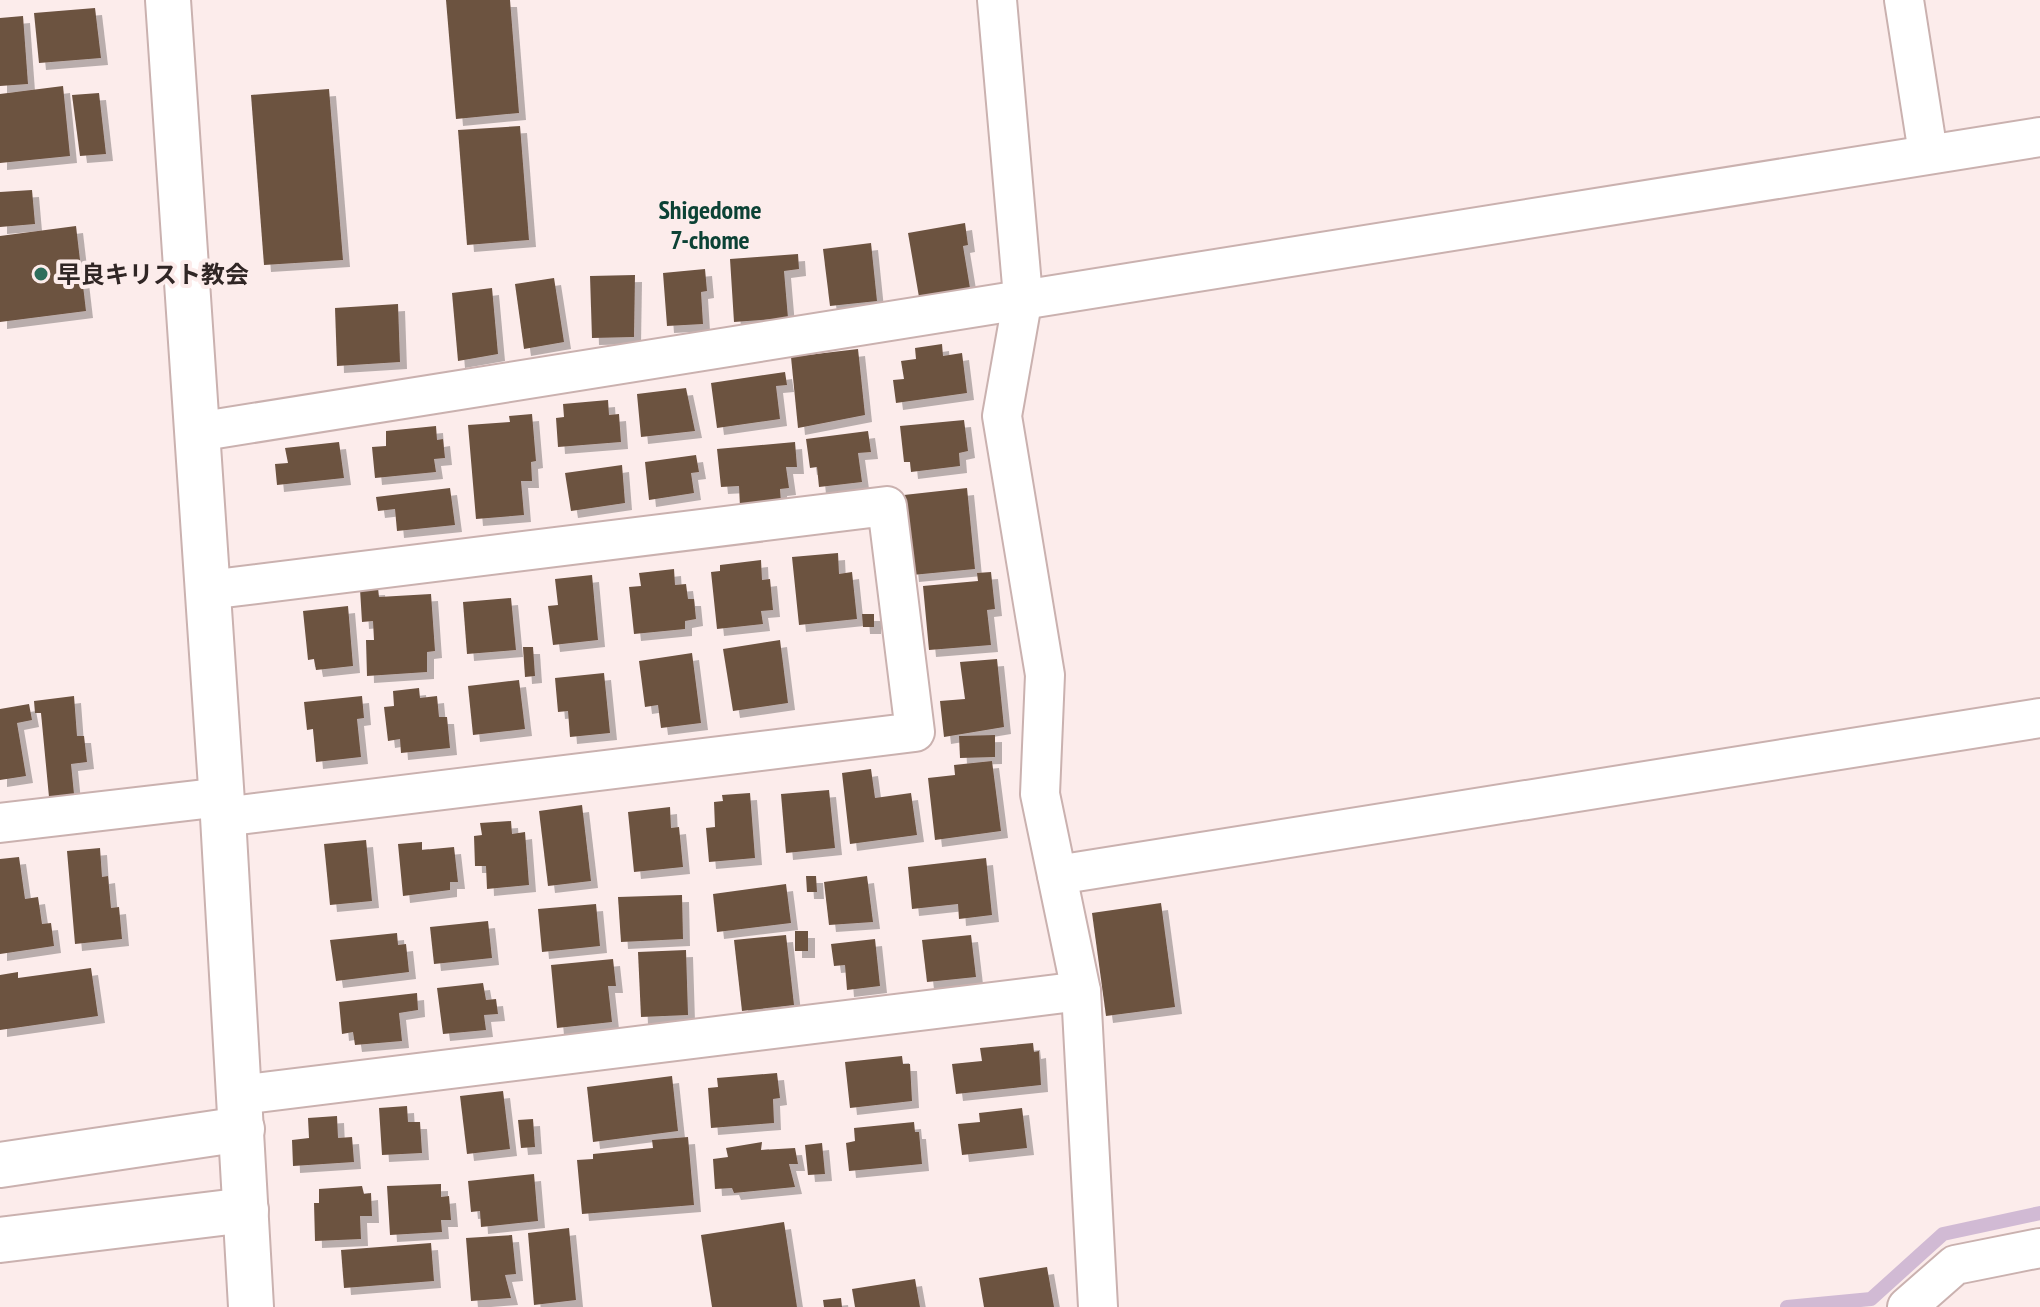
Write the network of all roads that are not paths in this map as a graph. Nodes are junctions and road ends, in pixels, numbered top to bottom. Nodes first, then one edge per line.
1 (168, 0) edge
2 (997, 0) edge
3 (1904, 0) edge
4 (2040, 137) edge
5 (1928, 153) junction
6 (1023, 297) junction
7 (197, 432) junction
8 (208, 590) junction
9 (2040, 718) edge
10 (222, 807) junction
11 (0, 823) edge
12 (1057, 875) junction
13 (1081, 991) junction
14 (241, 1112) junction
15 (0, 1165) edge
16 (246, 1210) junction
17 (0, 1240) edge
18 (2040, 1248) edge
19 (251, 1307) edge
20 (1098, 1307) edge
21 (1907, 1307) edge

1 - 7 street
2 - 6 street
3 - 5 street
4 - 5 street
5 - 6 street
6 - 7 street
6 - 12 street
7 - 8 street
8 - 10 street
8 - 10 street
9 - 12 street
10 - 11 street
10 - 14 street
12 - 13 street
13 - 14 street
13 - 20 street
14 - 15 street
14 - 16 street
16 - 17 street
16 - 19 street
18 - 21 street

